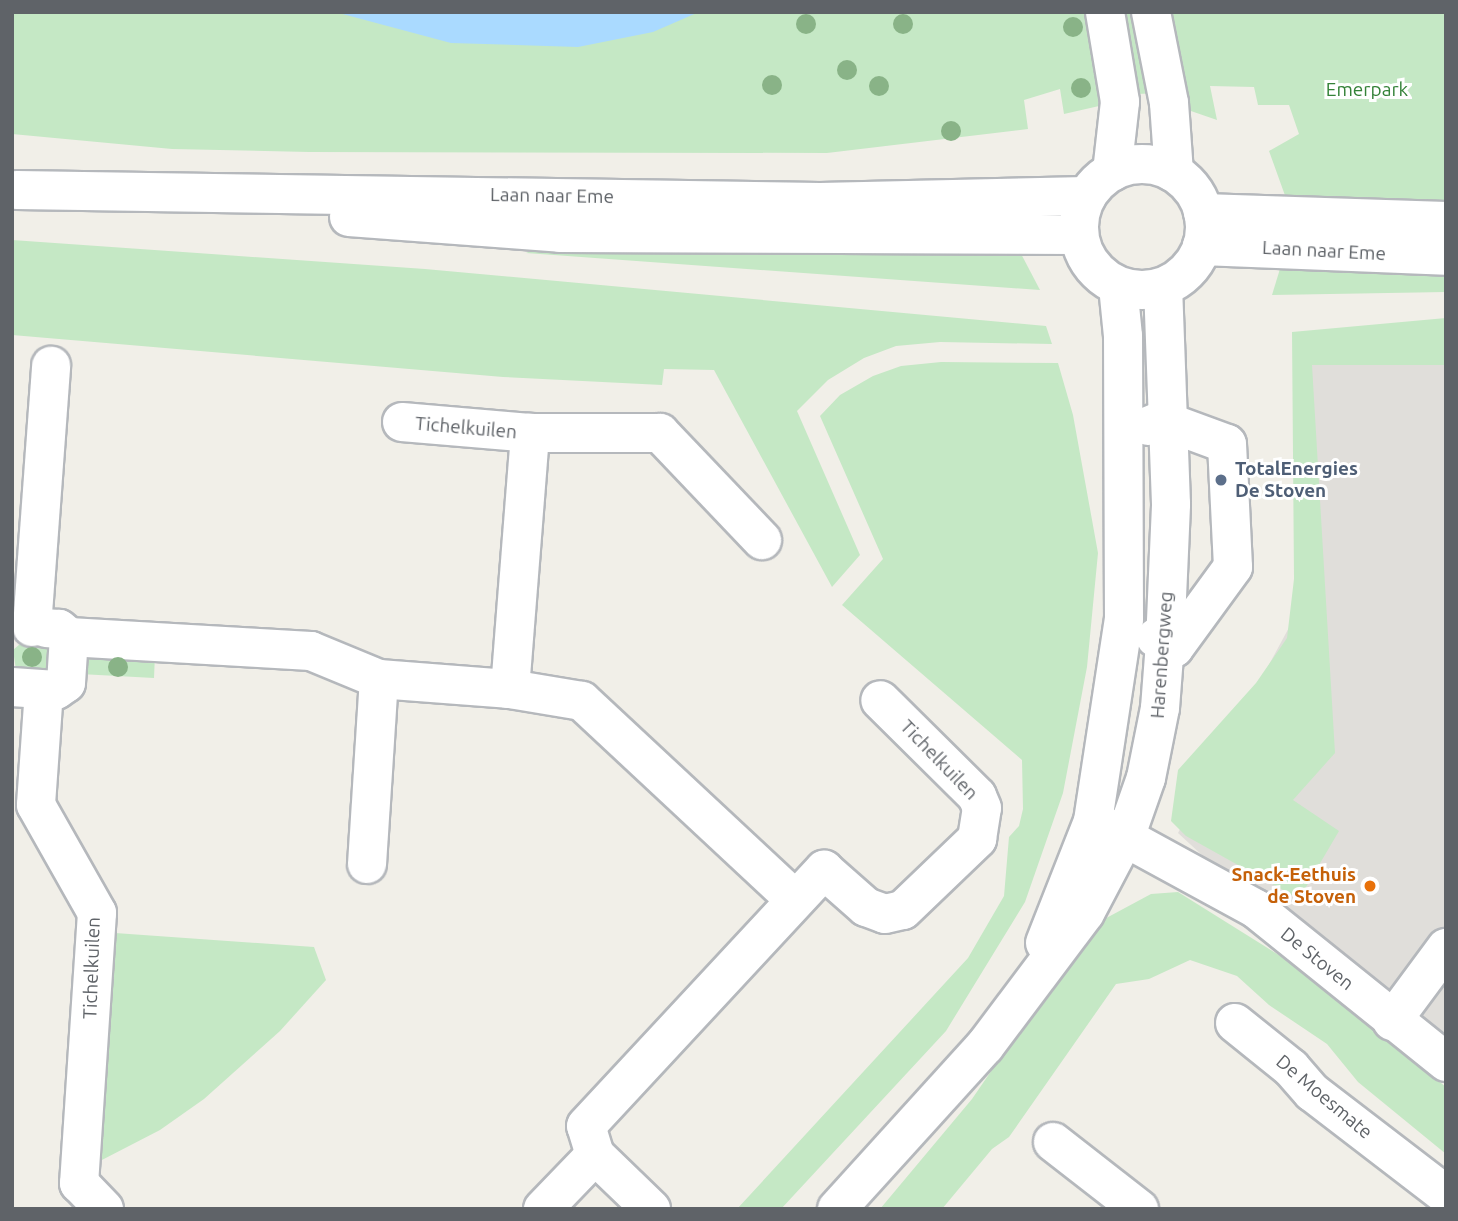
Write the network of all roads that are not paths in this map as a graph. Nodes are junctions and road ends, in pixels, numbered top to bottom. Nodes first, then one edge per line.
1 (1105, 12) edge
2 (1151, 12) edge
3 (1174, 173) junction
4 (1099, 184) junction
5 (15, 190) edge
6 (1446, 220) edge
7 (1203, 230) junction
8 (1079, 235) junction
9 (1446, 256) edge
10 (1118, 286) junction
11 (1163, 286) junction
12 (51, 366) dead end
13 (402, 422) dead end
14 (1169, 422) junction
15 (530, 433) junction
16 (1122, 438) junction
17 (762, 540) dead end
18 (1124, 619) junction
19 (22, 626) edge
20 (69, 637) junction
21 (1165, 643) junction
22 (379, 679) junction
23 (28, 689) edge
24 (510, 689) junction
25 (880, 700) dead end
26 (1109, 828) junction
27 (367, 864) dead end
28 (793, 899) junction
29 (1446, 948) edge
30 (1392, 1021) junction
31 (1235, 1023) dead end
32 (1446, 1062) edge
33 (1053, 1142) dead end
34 (595, 1155) junction
35 (1446, 1195) edge
36 (104, 1209) edge
37 (543, 1209) edge
38 (651, 1209) edge
39 (837, 1209) edge
40 (1139, 1209) edge

1 - 4 street
2 - 3 street
3 - 4 street
3 - 7 street
4 - 5 street, Laan naar Eme
4 - 8 street
5 - 8 street, Laan naar Eme
6 - 7 street, Laan naar Eme
7 - 9 street, Laan naar Eme
7 - 11 street
8 - 10 street
10 - 11 street
10 - 16 street, Harenbergweg
11 - 14 street, Harenbergweg
12 - 19 street
13 - 15 street, Tichelkuilen
14 - 16 street
14 - 21 street, Harenbergweg
14 - 21 street
15 - 17 street, Tichelkuilen
15 - 24 street, Tichelkuilen
16 - 18 street, Harenbergweg
18 - 21 street
18 - 26 street, Harenbergweg
19 - 20 street
20 - 22 street
20 - 23 street, Tichelkuilen
21 - 26 street, Harenbergweg
22 - 24 street
22 - 27 street
23 - 36 street, Tichelkuilen
24 - 28 street
25 - 28 street, Tichelkuilen
26 - 30 street, De Stoven
26 - 39 street, Harenbergweg
28 - 34 street, Tichelkuilen
29 - 30 street
30 - 32 street, De Stoven
31 - 35 street, De Moesmate
33 - 40 street
34 - 37 street
34 - 38 street

